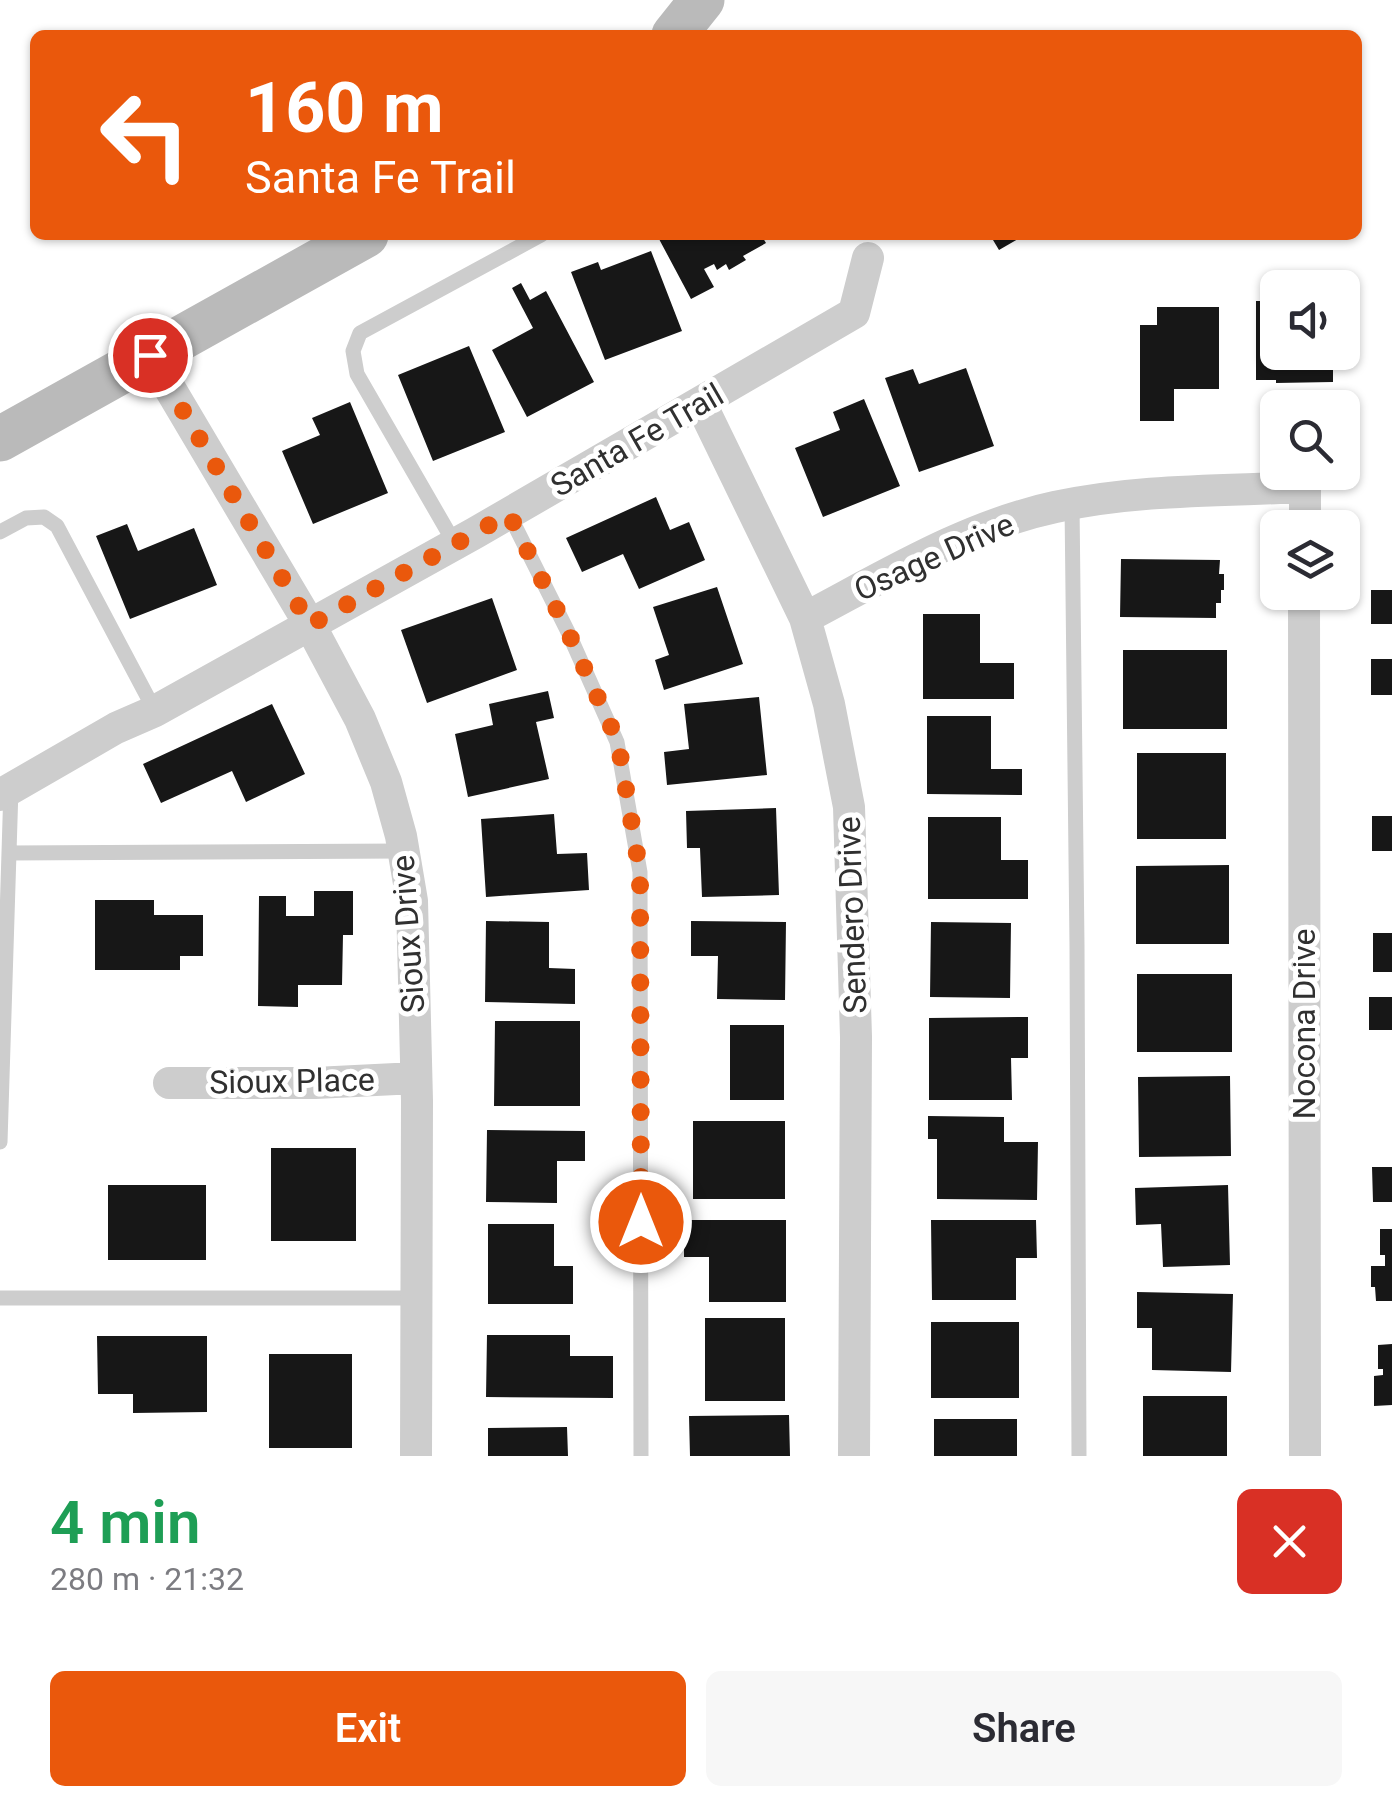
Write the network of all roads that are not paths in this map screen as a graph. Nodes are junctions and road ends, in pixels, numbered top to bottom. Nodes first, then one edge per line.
1 (702, 0) edge
2 (678, 30) edge
3 (357, 240) edge
4 (532, 240) edge
5 (868, 258) dead end
6 (150, 355) junction
7 (700, 404) junction
8 (0, 438) edge
9 (1072, 504) junction
10 (1304, 510) edge
11 (509, 514) junction
12 (0, 532) edge
13 (455, 544) junction
14 (1304, 610) edge
15 (805, 618) junction
16 (310, 625) junction
17 (155, 711) junction
18 (6, 792) edge
19 (404, 851) junction
20 (9, 853) junction
21 (416, 1078) junction
22 (168, 1083) dead end
23 (0, 1142) edge
24 (0, 1298) edge
25 (416, 1298) junction
26 (416, 1456) edge
27 (641, 1456) edge
28 (854, 1456) edge
29 (1079, 1456) edge
30 (1305, 1456) edge

1 - 2 main road
3 - 6 main road
4 - 13 lane
5 - 7 street, Santa Fe Trail
6 - 8 main road
6 - 16 street, Sioux Drive
7 - 11 street, Santa Fe Trail
7 - 15 street, Sendero Drive
9 - 10 street, Osage Drive
9 - 15 street, Osage Drive
9 - 29 lane
11 - 13 street, Santa Fe Trail
11 - 27 lane
12 - 17 lane
13 - 16 street, Santa Fe Trail
14 - 30 street, Nocona Drive
15 - 28 street, Sendero Drive
16 - 17 street, Santa Fe Trail
16 - 19 street, Sioux Drive
17 - 18 street, Santa Fe Trail
18 - 20 lane
19 - 20 lane
19 - 21 street, Sioux Drive
20 - 23 lane
21 - 22 street, Sioux Place
21 - 25 street, Sioux Drive
24 - 25 lane
25 - 26 street, Sioux Drive

